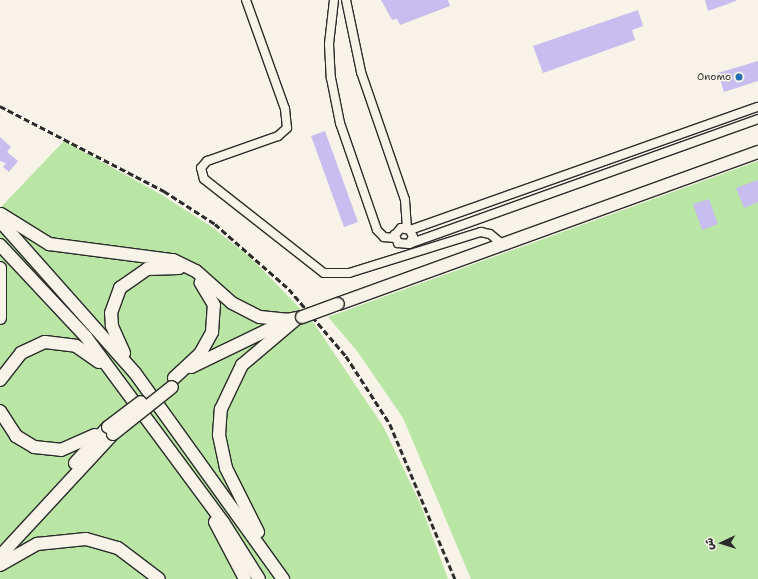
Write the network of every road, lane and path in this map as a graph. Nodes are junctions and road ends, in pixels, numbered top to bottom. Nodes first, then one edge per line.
1 (246, 0) edge
2 (334, 0) edge
3 (346, 0) edge
4 (758, 107) edge
5 (758, 119) edge
6 (758, 152) edge
7 (0, 213) edge
8 (0, 221) edge
9 (408, 229) junction
10 (395, 238) junction
11 (409, 244) junction
12 (0, 245) edge
13 (503, 245) junction
14 (0, 268) edge
15 (211, 285) junction
16 (0, 318) edge
17 (293, 320) junction
18 (198, 364) junction
19 (135, 373) junction
20 (0, 380) edge
21 (175, 381) junction
22 (120, 383) junction
23 (0, 411) edge
24 (0, 424) edge
25 (110, 430) junction
26 (88, 448) junction
27 (202, 496) junction
28 (0, 546) edge
29 (0, 556) edge
30 (0, 566) edge
31 (276, 568) junction
32 (159, 579) edge
33 (245, 579) edge
34 (259, 579) edge
35 (283, 579) edge

1 - 13 street
2 - 10 street
3 - 9 street
4 - 9 street
5 - 11 street
6 - 13 main road
7 - 15 main road
8 - 19 main road
9 - 10 street
9 - 11 street
10 - 11 street
12 - 22 main road
13 - 17 main road, bridge
14 - 16 main road
15 - 17 main road
15 - 18 main road
17 - 18 main road
17 - 21 main road
17 - 31 main road
18 - 21 main road
19 - 21 main road
19 - 31 main road
20 - 22 main road
21 - 25 main road, bridge
22 - 27 main road
23 - 25 main road
24 - 26 main road
25 - 26 main road
25 - 29 main road
26 - 28 main road
27 - 33 main road
27 - 34 main road
30 - 32 main road
31 - 35 main road

